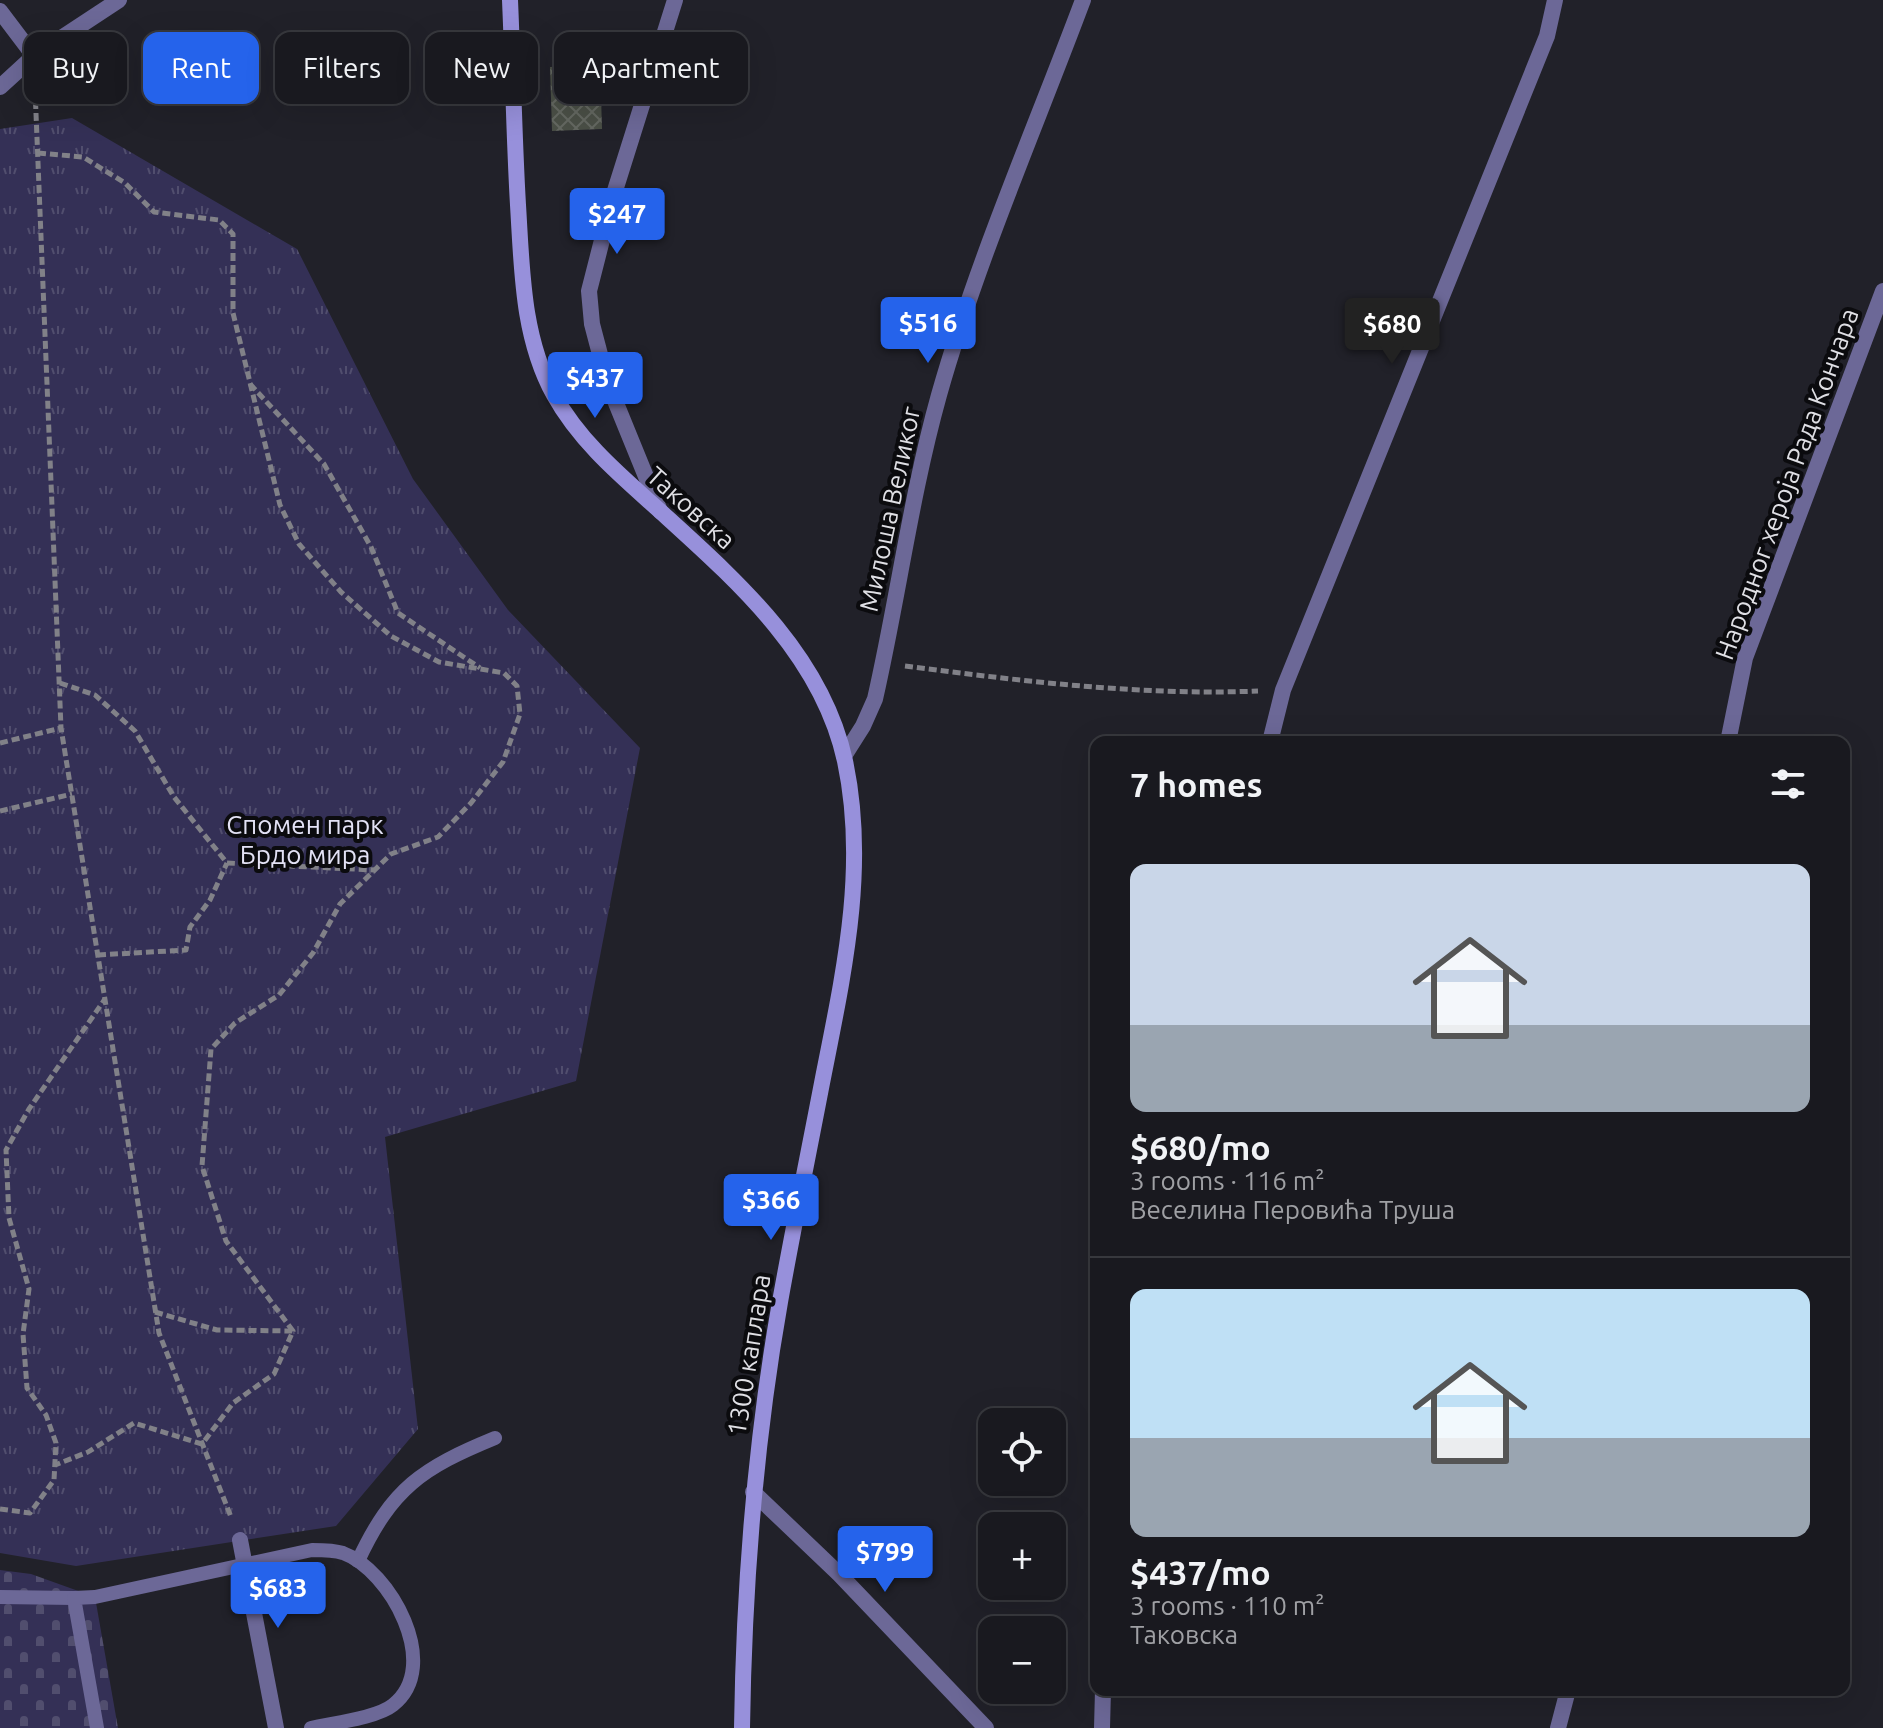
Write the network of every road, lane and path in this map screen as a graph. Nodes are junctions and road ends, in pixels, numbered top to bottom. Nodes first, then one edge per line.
1 (119, 0) edge
2 (510, 0) edge
3 (675, 0) edge
4 (1083, 0) edge
5 (1555, 0) edge
6 (0, 11) edge
7 (70, 32) edge
8 (24, 43) edge
9 (24, 65) edge
10 (0, 87) edge
11 (36, 104) edge
12 (38, 153) junction
13 (1883, 291) edge
14 (250, 384) junction
15 (661, 513) junction
16 (883, 663) junction
17 (484, 671) junction
18 (60, 683) junction
19 (1283, 690) junction
20 (61, 728) junction
21 (1272, 736) edge
22 (1729, 736) edge
23 (0, 743) edge
24 (844, 756) junction
25 (72, 794) junction
26 (0, 811) edge
27 (227, 863) junction
28 (375, 870) junction
29 (98, 955) junction
30 (105, 999) junction
31 (155, 1312) junction
32 (293, 1331) junction
33 (495, 1438) dead end
34 (202, 1444) junction
35 (55, 1465) junction
36 (753, 1492) junction
37 (0, 1509) edge
38 (240, 1540) joint
39 (358, 1561) junction
40 (245, 1563) junction
41 (0, 1597) edge
42 (74, 1598) junction
43 (1103, 1696) edge
44 (1566, 1696) edge
45 (97, 1728) edge
46 (276, 1728) edge
47 (311, 1728) edge
48 (742, 1728) edge
49 (986, 1728) edge
50 (1102, 1728) edge
51 (1558, 1728) edge

1 - 7 street
2 - 15 street, Таковска
3 - 15 street
4 - 16 street, Милоша Великог
5 - 19 street
6 - 8 street
9 - 10 street
11 - 12 path
12 - 14 path
12 - 18 path
13 - 22 street, Народног хероја Рада Кончара
14 - 17 path
14 - 17 path
15 - 24 street, Таковска
16 - 19 path
16 - 24 street, Милоша Великог
17 - 28 path
18 - 20 path
18 - 27 path
19 - 21 street
20 - 23 path
20 - 25 path
24 - 36 street, 1300 каплара
25 - 26 path
25 - 29 path
27 - 28 path
27 - 29 path
28 - 32 path
29 - 30 path
30 - 31 path
30 - 35 path
31 - 32 path
31 - 34 path
32 - 34 path
33 - 39 lane
34 - 35 path
34 - 38 path
35 - 37 path
36 - 48 street, 1300 каплара
36 - 49 street
38 - 40 street
39 - 40 lane
39 - 47 lane
40 - 42 lane
40 - 46 street
41 - 42 lane
42 - 45 lane
43 - 50 street
44 - 51 street

